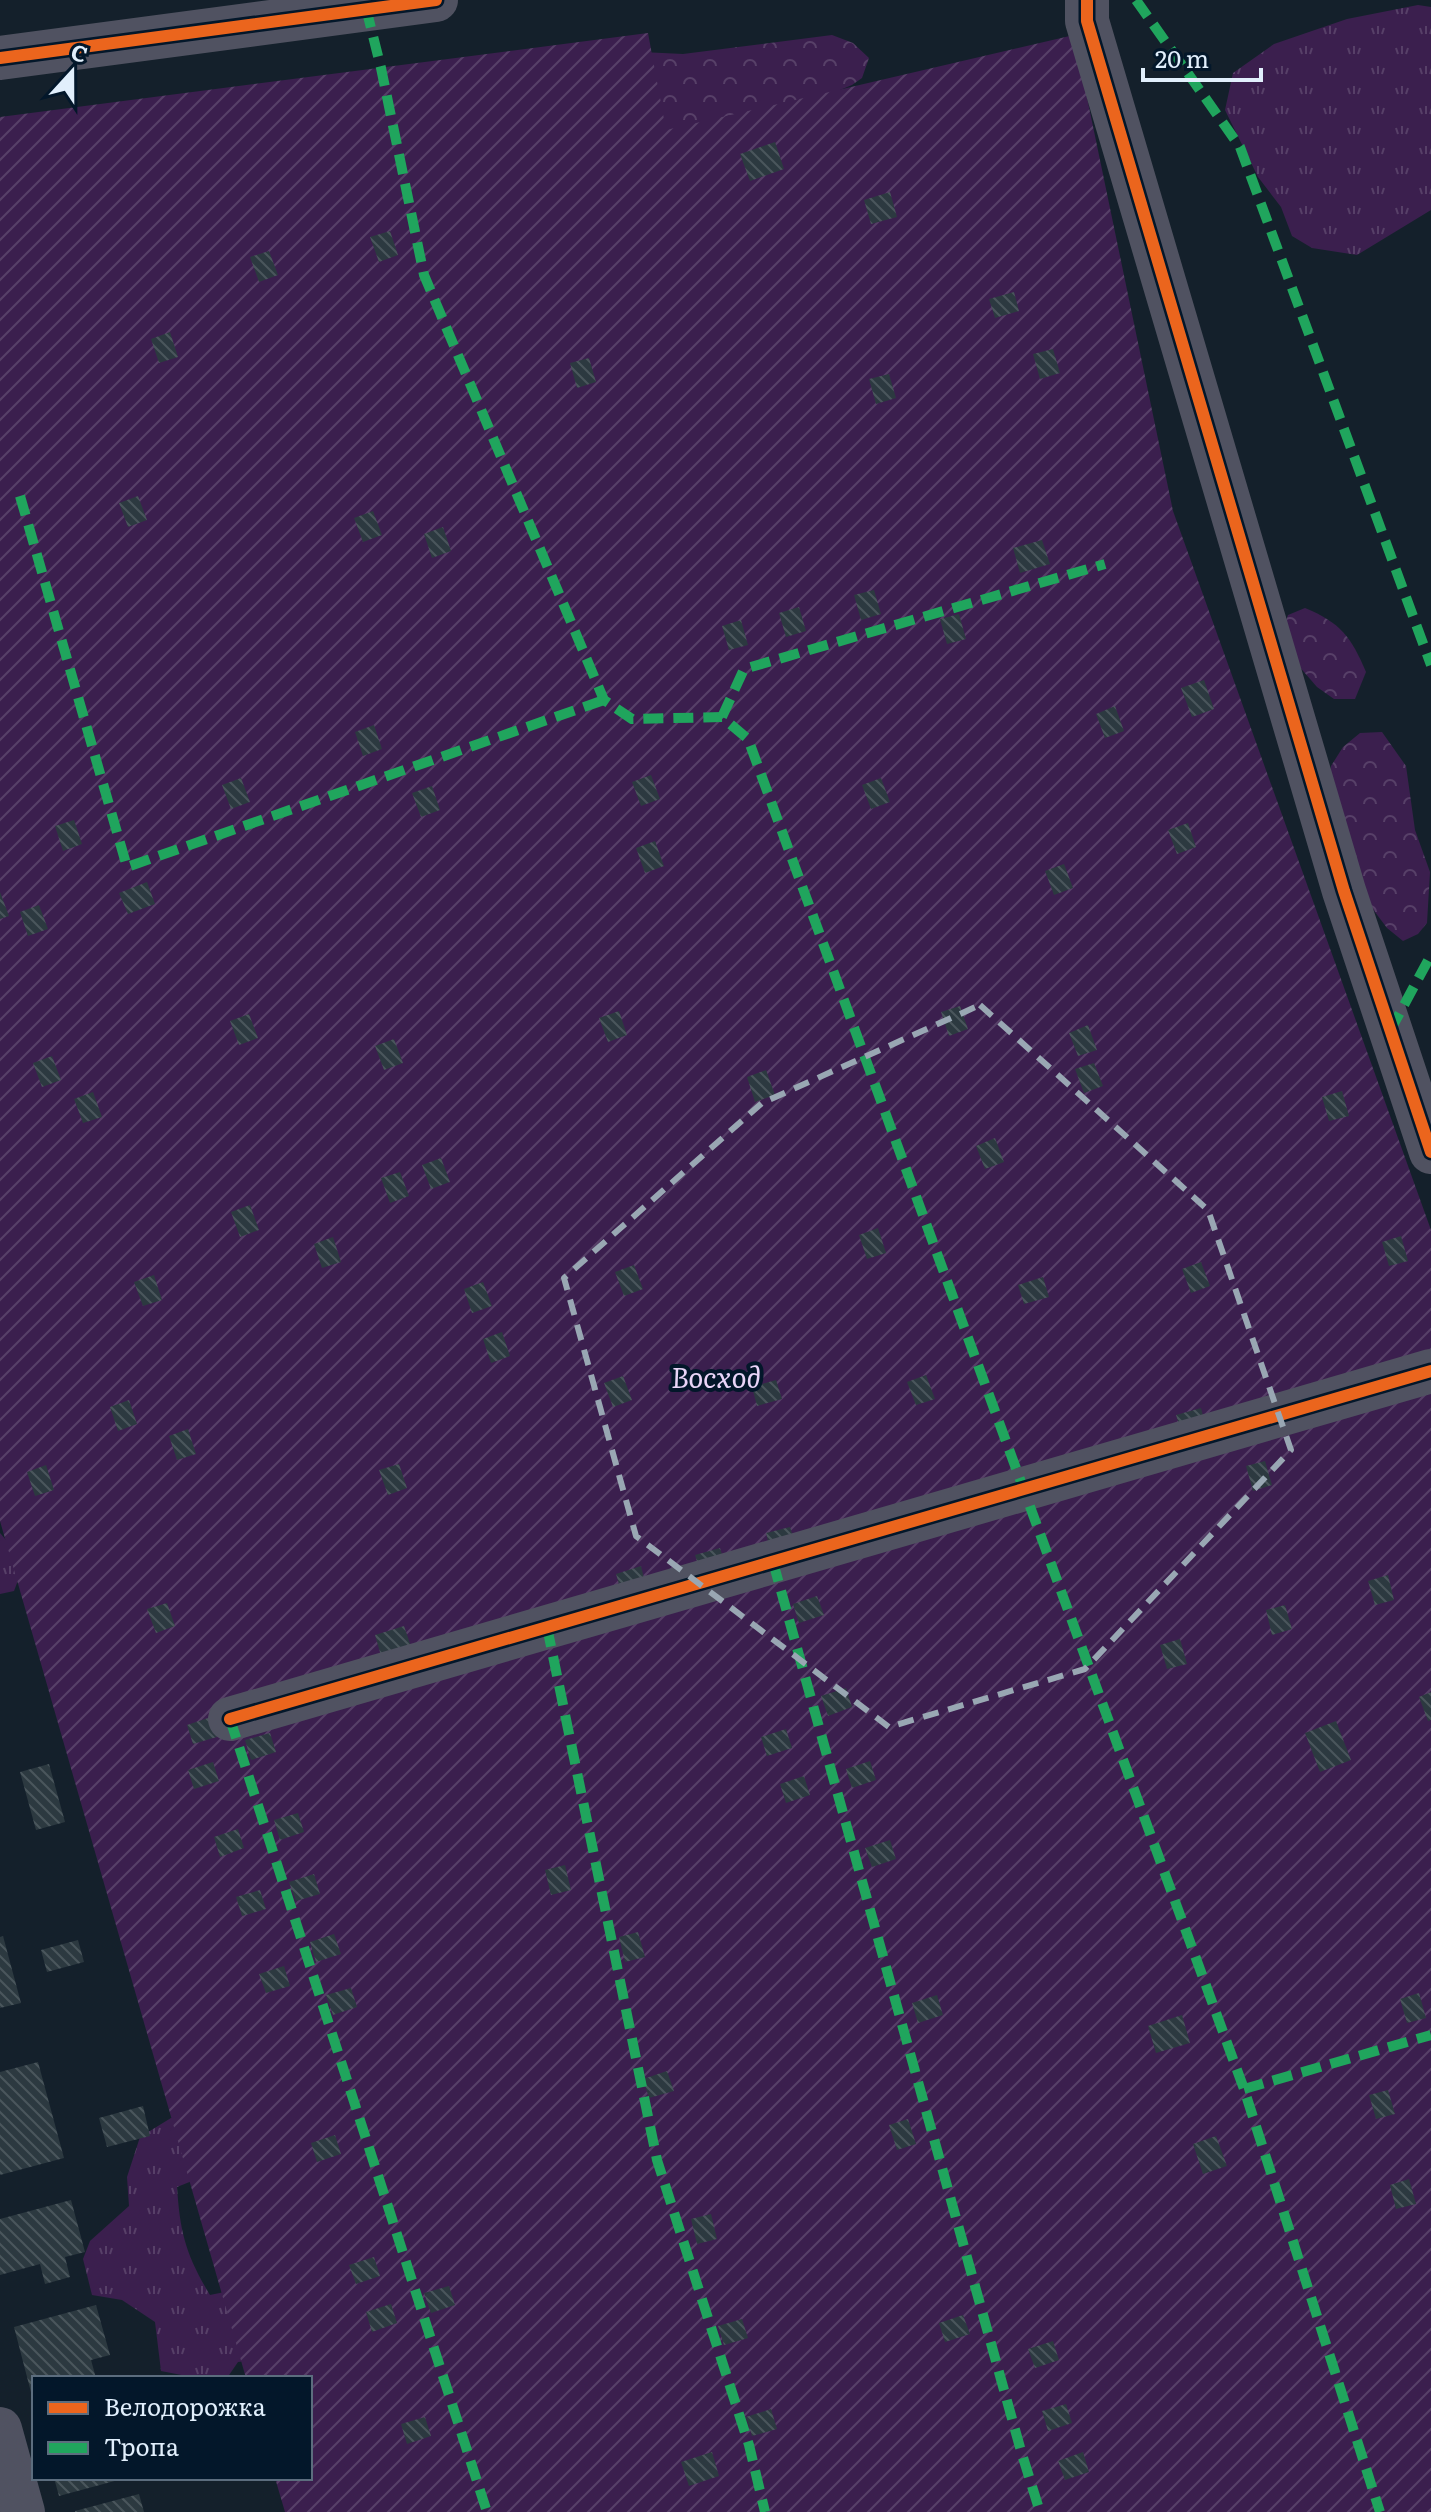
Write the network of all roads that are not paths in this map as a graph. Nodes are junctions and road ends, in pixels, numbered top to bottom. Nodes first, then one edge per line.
1 (436, 0) edge
2 (1087, 0) edge
3 (0, 58) edge
4 (1431, 1152) edge
5 (1431, 1371) edge
6 (230, 1719) dead end
7 (0, 2429) edge
8 (23, 2512) edge

1 - 3 street
2 - 4 street
5 - 6 street
7 - 8 street

